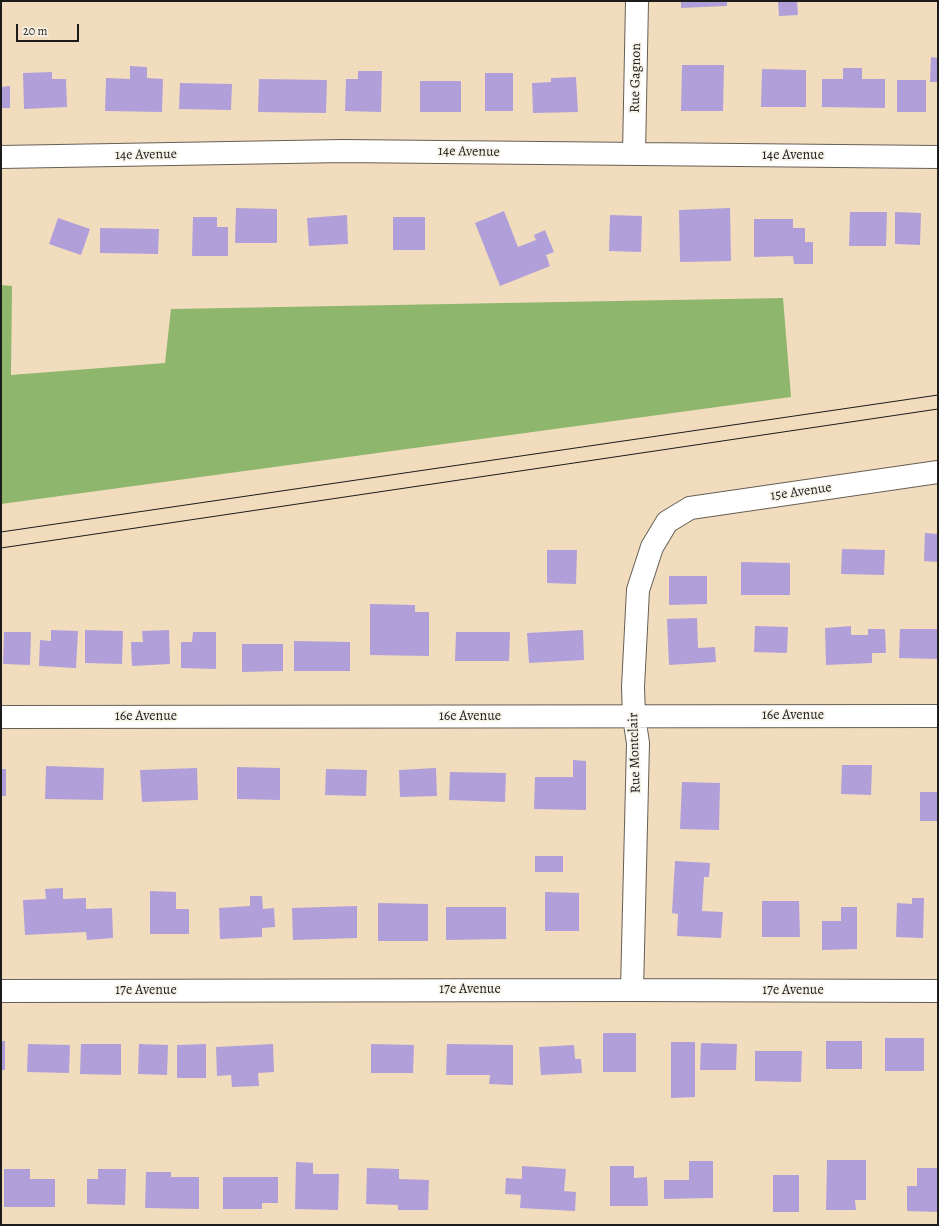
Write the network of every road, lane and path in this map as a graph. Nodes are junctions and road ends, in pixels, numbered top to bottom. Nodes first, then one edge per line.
1 (637, 1) edge
2 (634, 154) junction
3 (938, 157) edge
4 (1, 158) edge
5 (938, 472) edge
6 (667, 522) joint
7 (938, 716) edge
8 (1, 717) edge
9 (634, 717) junction
10 (632, 990) junction
11 (1, 991) edge
12 (938, 991) edge

1 - 2 street, Rue Gagnon
2 - 3 street, 14e Avenue
2 - 4 street, 14e Avenue
5 - 6 street, 15e Avenue
6 - 9 street, Rue Montclair
7 - 9 street, 16e Avenue
8 - 9 street, 16e Avenue
9 - 10 street, Rue Montclair
10 - 11 street, 17e Avenue
10 - 12 street, 17e Avenue

